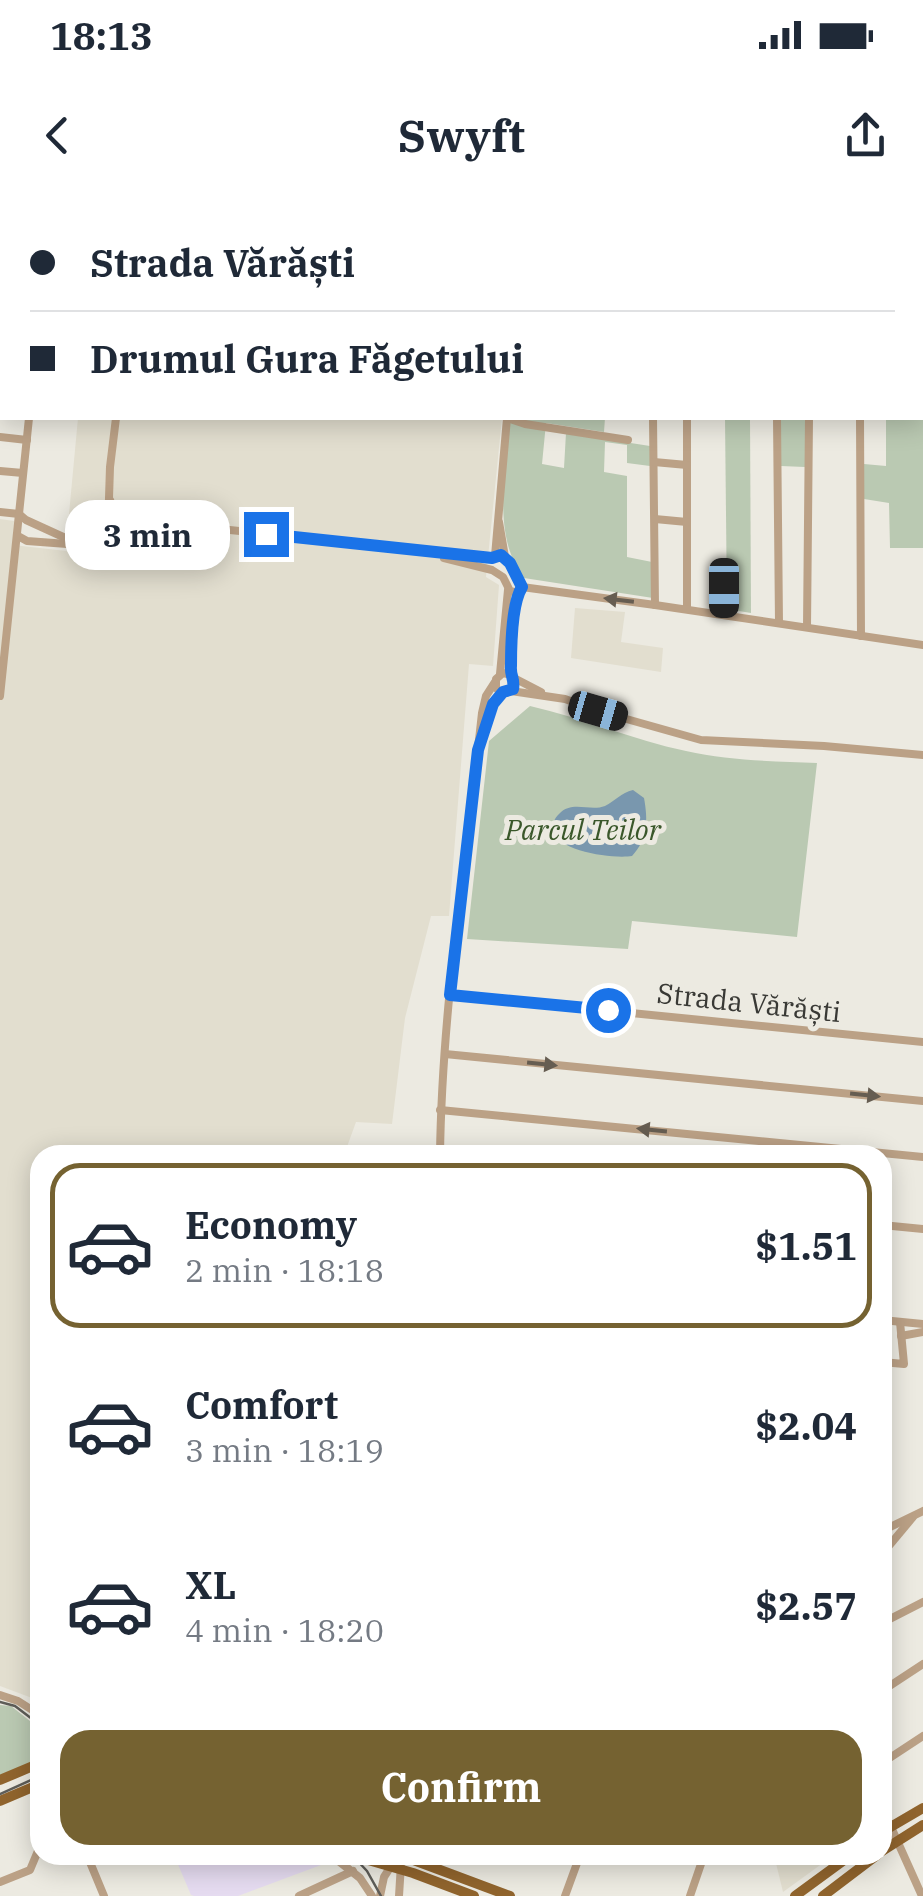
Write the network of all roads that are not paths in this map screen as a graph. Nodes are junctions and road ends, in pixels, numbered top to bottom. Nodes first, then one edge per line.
1 (29, 420) edge
2 (116, 420) edge
3 (508, 420) edge
4 (514, 420) edge
5 (653, 420) edge
6 (687, 420) edge
7 (777, 420) edge
8 (809, 420) edge
9 (860, 420) edge
10 (0, 437) edge
11 (27, 440) junction
12 (628, 440) dead end
13 (654, 462) junction
14 (687, 465) junction
15 (0, 471) edge
16 (24, 473) junction
17 (109, 496) junction
18 (0, 512) edge
19 (655, 519) junction
20 (687, 522) junction
21 (23, 524) junction
22 (122, 526) junction
23 (177, 526) junction
24 (107, 538) junction
25 (30, 541) junction
26 (123, 541) junction
27 (80, 544) junction
28 (415, 551) junction
29 (497, 557) junction
30 (724, 562) dead end
31 (492, 570) junction
32 (516, 590) junction
33 (655, 604) junction
34 (687, 609) junction
35 (724, 615) junction
36 (779, 623) junction
37 (807, 628) junction
38 (862, 636) junction
39 (923, 645) edge
40 (512, 676) junction
41 (498, 678) junction
42 (507, 692) junction
43 (545, 694) junction
44 (0, 696) edge
45 (478, 750) junction
46 (923, 754) edge
47 (450, 995) junction
48 (923, 1042) edge
49 (444, 1054) junction
50 (923, 1101) edge
51 (440, 1110) junction
52 (440, 1145) edge
53 (800, 1145) edge
54 (892, 1154) edge
55 (923, 1157) edge
56 (892, 1226) edge
57 (923, 1229) edge
58 (892, 1321) edge
59 (900, 1322) junction
60 (923, 1324) edge
61 (923, 1332) edge
62 (901, 1336) junction
63 (892, 1363) edge
64 (923, 1511) edge
65 (913, 1517) junction
66 (892, 1526) edge
67 (892, 1543) edge
68 (923, 1602) edge
69 (892, 1618) edge
70 (923, 1664) edge
71 (892, 1684) edge
72 (0, 1695) edge
73 (30, 1709) edge
74 (923, 1736) edge
75 (892, 1756) edge
76 (30, 1767) edge
77 (0, 1780) edge
78 (30, 1788) edge
79 (0, 1801) edge
80 (923, 1808) edge
81 (892, 1825) edge
82 (923, 1825) edge
83 (892, 1834) edge
84 (897, 1840) junction
85 (892, 1844) edge
86 (32, 1865) edge
87 (93, 1865) edge
88 (345, 1865) edge
89 (386, 1865) edge
90 (397, 1865) edge
91 (428, 1865) edge
92 (576, 1865) edge
93 (700, 1865) edge
94 (838, 1865) edge
95 (864, 1865) edge
96 (396, 1868) junction
97 (354, 1871) junction
98 (0, 1882) edge
99 (325, 1885) junction
100 (104, 1896) edge
101 (299, 1896) edge
102 (322, 1896) edge
103 (376, 1896) edge
104 (399, 1896) edge
105 (474, 1896) edge
106 (510, 1896) edge
107 (565, 1896) edge
108 (690, 1896) edge
109 (796, 1896) edge
110 (823, 1896) edge
111 (922, 1896) edge

1 - 11 street
2 - 17 street
3 - 29 street
4 - 12 street
5 - 13 street
6 - 14 street
7 - 36 street
8 - 37 street
9 - 38 street
10 - 11 street
11 - 16 street
13 - 14 street
13 - 19 street
14 - 20 street
15 - 16 street
16 - 21 street
17 - 22 street
17 - 24 street
18 - 21 street
19 - 20 street
19 - 33 street
20 - 34 street
21 - 25 street
21 - 25 street
21 - 27 street
21 - 44 street
22 - 23 street
22 - 24 street
22 - 26 street
23 - 26 street
23 - 28 street
24 - 26 street
24 - 27 street
25 - 27 street
28 - 29 street
28 - 31 street
29 - 31 street
29 - 32 street
30 - 35 street
31 - 32 street
33 -> 32 street
32 - 40 street
32 - 41 street
33 - 34 street
34 - 35 street
35 - 36 street
36 - 37 street
37 - 38 street
38 - 39 street
40 - 41 street
40 - 42 street
40 - 43 street
41 - 42 street
41 - 45 street
42 - 43 street
42 - 45 street
43 - 46 street
45 - 47 street
47 - 48 street, Strada Vărăști
47 - 49 street
49 -> 50 street
49 - 51 street
51 - 52 street
53 -> 51 street
55 -> 54 street
56 - 57 street
58 - 59 street
59 - 60 street
59 - 62 street
61 - 62 street
62 - 63 street
64 - 65 street
65 - 66 street
65 - 67 street
68 - 69 street
70 - 71 street
72 - 73 street
74 - 75 street
76 - 77 main road
78 - 79 main road
80 - 81 main road
82 - 84 main road
83 - 84 street
84 - 85 main road
84 - 111 street
86 - 98 street
87 - 100 street
88 - 97 street
89 - 96 main road
90 - 96 street
91 - 106 main road
92 - 107 street
93 - 108 street
94 - 109 main road
95 - 110 main road
96 - 103 street
96 - 104 street
96 - 105 main road
97 - 99 street
97 - 103 street
99 - 101 street
99 - 102 street

